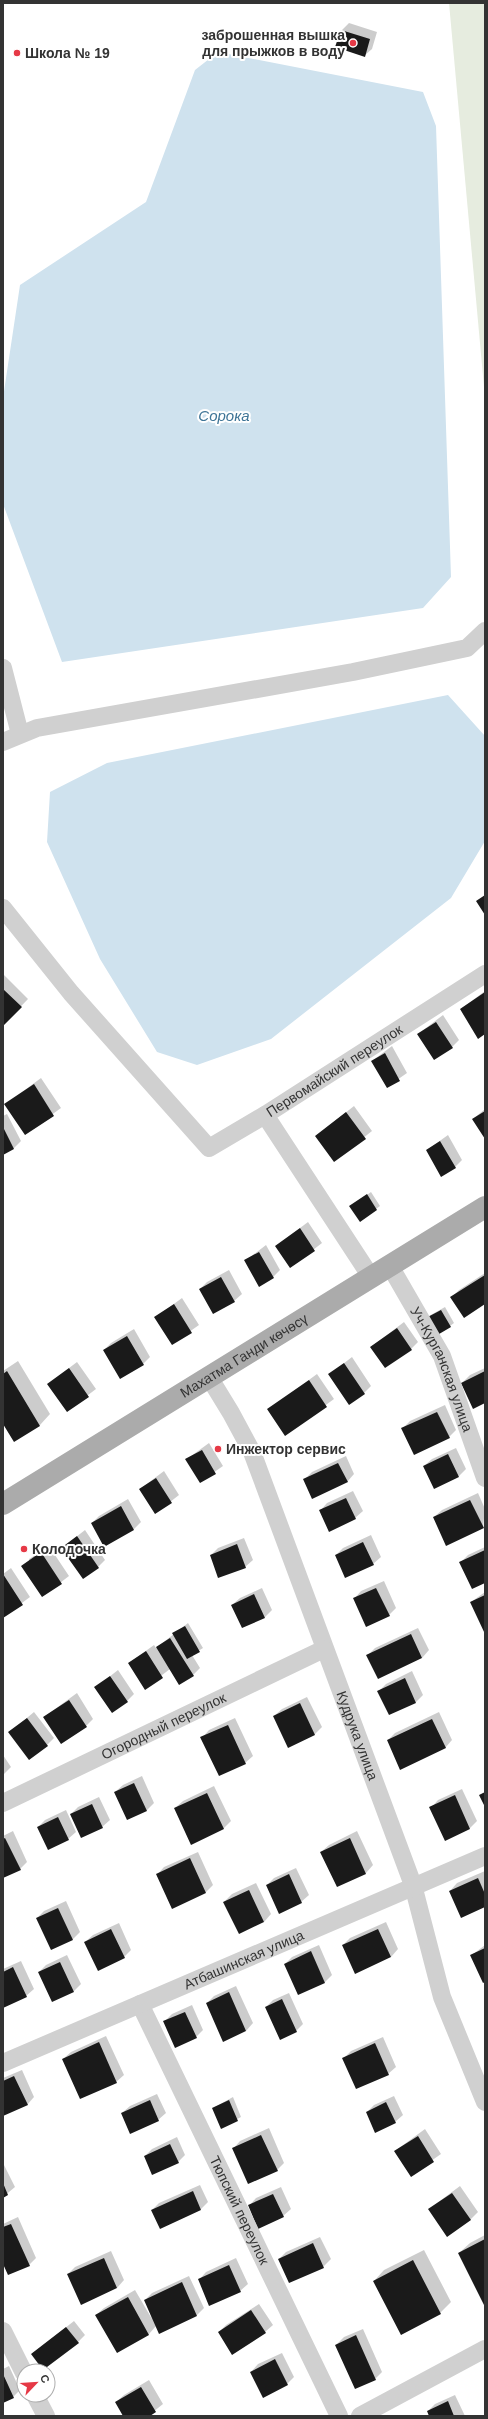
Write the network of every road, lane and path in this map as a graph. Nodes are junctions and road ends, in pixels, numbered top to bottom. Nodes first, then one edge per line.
1 (485, 631) edge
2 (3, 668) edge
3 (20, 734) junction
4 (3, 742) edge
5 (6, 918) edge
6 (485, 974) edge
7 (265, 1115) junction
8 (485, 1207) edge
9 (390, 1266) junction
10 (371, 1277) junction
11 (208, 1377) junction
12 (485, 1478) edge
13 (3, 1504) edge
14 (324, 1649) junction
15 (3, 1803) edge
16 (485, 1856) edge
17 (413, 1885) junction
18 (140, 2004) junction
19 (3, 2063) edge
20 (485, 2102) edge
21 (3, 2331) edge
22 (485, 2349) edge
23 (19, 2363) edge
24 (39, 2403) edge
25 (46, 2416) edge
26 (339, 2416) edge
27 (360, 2416) edge

1 - 3 street
2 - 3 street
3 - 4 street
5 - 7 street
6 - 7 street, Первомайский переулок
7 - 10 street, Первомайский переулок
8 - 9 main road, Махатма Ганди көчөсү
9 - 10 main road, Махатма Ганди көчөсү
9 - 12 street, Уч-Курганская улица
10 - 11 main road, Махатма Ганди көчөсү
11 - 13 main road, Махатма Ганди көчөсү
11 - 14 street, Кудрука улица
14 - 15 street, Огородный переулок
14 - 17 street, Кудрука улица
16 - 17 street, Атбашинская улица
17 - 18 street, Атбашинская улица
17 - 20 street, Кудрука улица
18 - 19 street, Атбашинская улица
18 - 26 street, Тюпский переулок
21 - 23 street
22 - 27 street
24 - 25 street

